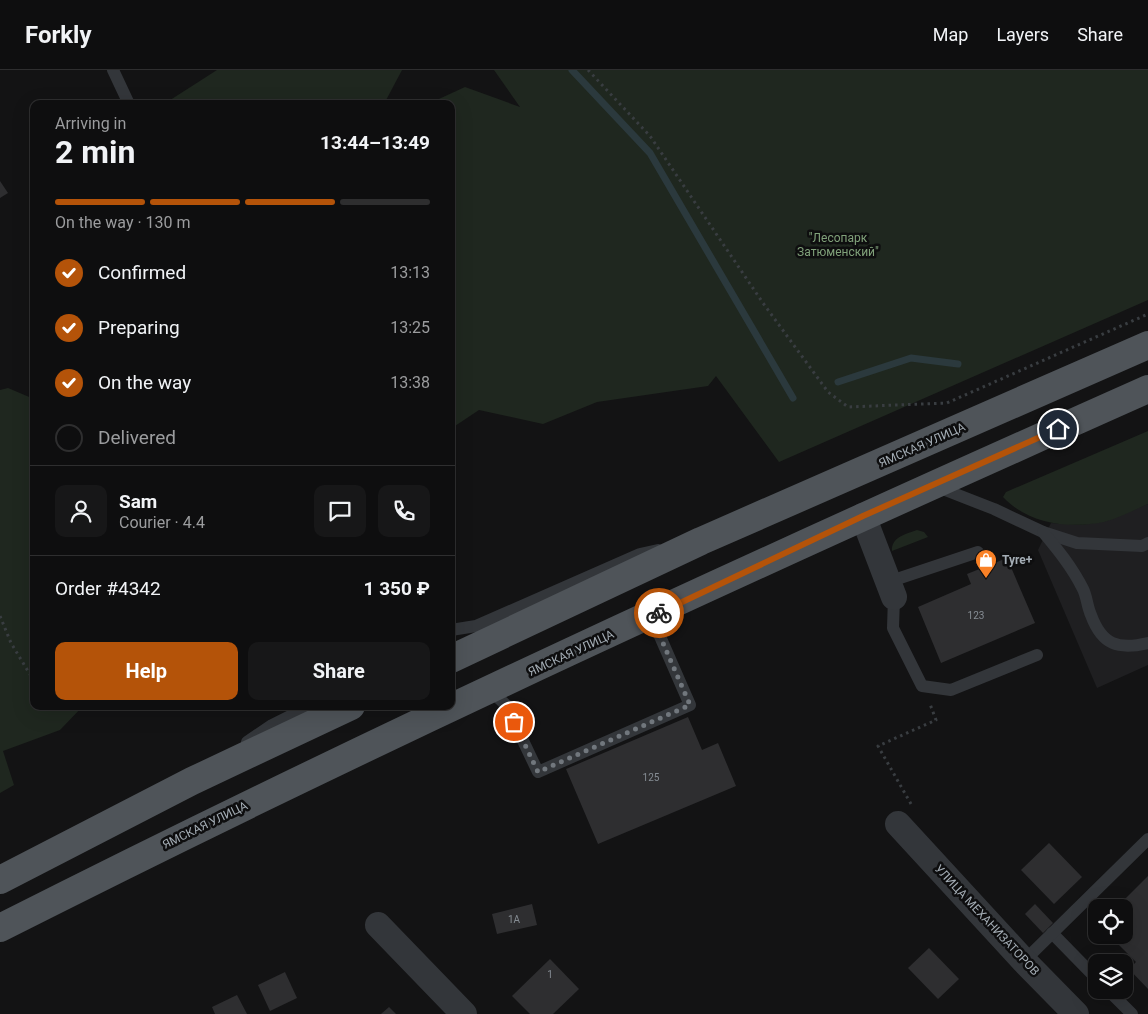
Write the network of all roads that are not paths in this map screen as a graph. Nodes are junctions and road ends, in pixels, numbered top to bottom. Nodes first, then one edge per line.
1 (113, 70) edge
2 (126, 100) edge
3 (1148, 345) edge
4 (1148, 389) edge
5 (933, 485) junction
6 (863, 516) junction
7 (1043, 532) junction
8 (702, 540) junction
9 (1148, 543) edge
10 (978, 552) dead end
11 (891, 589) junction
12 (659, 612) junction
13 (455, 629) edge
14 (1148, 643) edge
15 (1037, 654) dead end
16 (455, 657) edge
17 (491, 691) junction
18 (455, 708) edge
19 (302, 710) edge
20 (343, 710) edge
21 (450, 710) edge
22 (192, 781) junction
23 (907, 817) road end
24 (1148, 839) edge
25 (0, 880) edge
26 (378, 925) dead end
27 (0, 928) edge
28 (1052, 934) junction
29 (1024, 961) junction
30 (1088, 970) edge
31 (1117, 999) edge
32 (464, 1014) edge
33 (1076, 1014) edge
34 (1132, 1014) edge

1 - 2 lane
3 - 8 main road, ЯМСКАЯ УЛИЦА
4 - 5 main road, ЯМСКАЯ УЛИЦА
5 - 6 main road, ЯМСКАЯ УЛИЦА
5 - 7 lane
6 - 11 street
6 - 12 main road, ЯМСКАЯ УЛИЦА
7 - 9 lane
7 - 14 lane
8 - 13 lane
8 - 16 main road, ЯМСКАЯ УЛИЦА
10 - 11 lane
11 - 15 lane
12 - 17 main road, ЯМСКАЯ УЛИЦА
12 - 17 lane
17 - 18 main road, ЯМСКАЯ УЛИЦА
19 - 22 lane
20 - 22 main road
21 - 27 main road, ЯМСКАЯ УЛИЦА
22 - 25 main road
23 - 29 street, УЛИЦА МЕХАНИЗАТОРОВ
24 - 28 lane
26 - 32 street
28 - 29 lane
28 - 30 lane
29 - 33 street, УЛИЦА МЕХАНИЗАТОРОВ
31 - 34 lane

